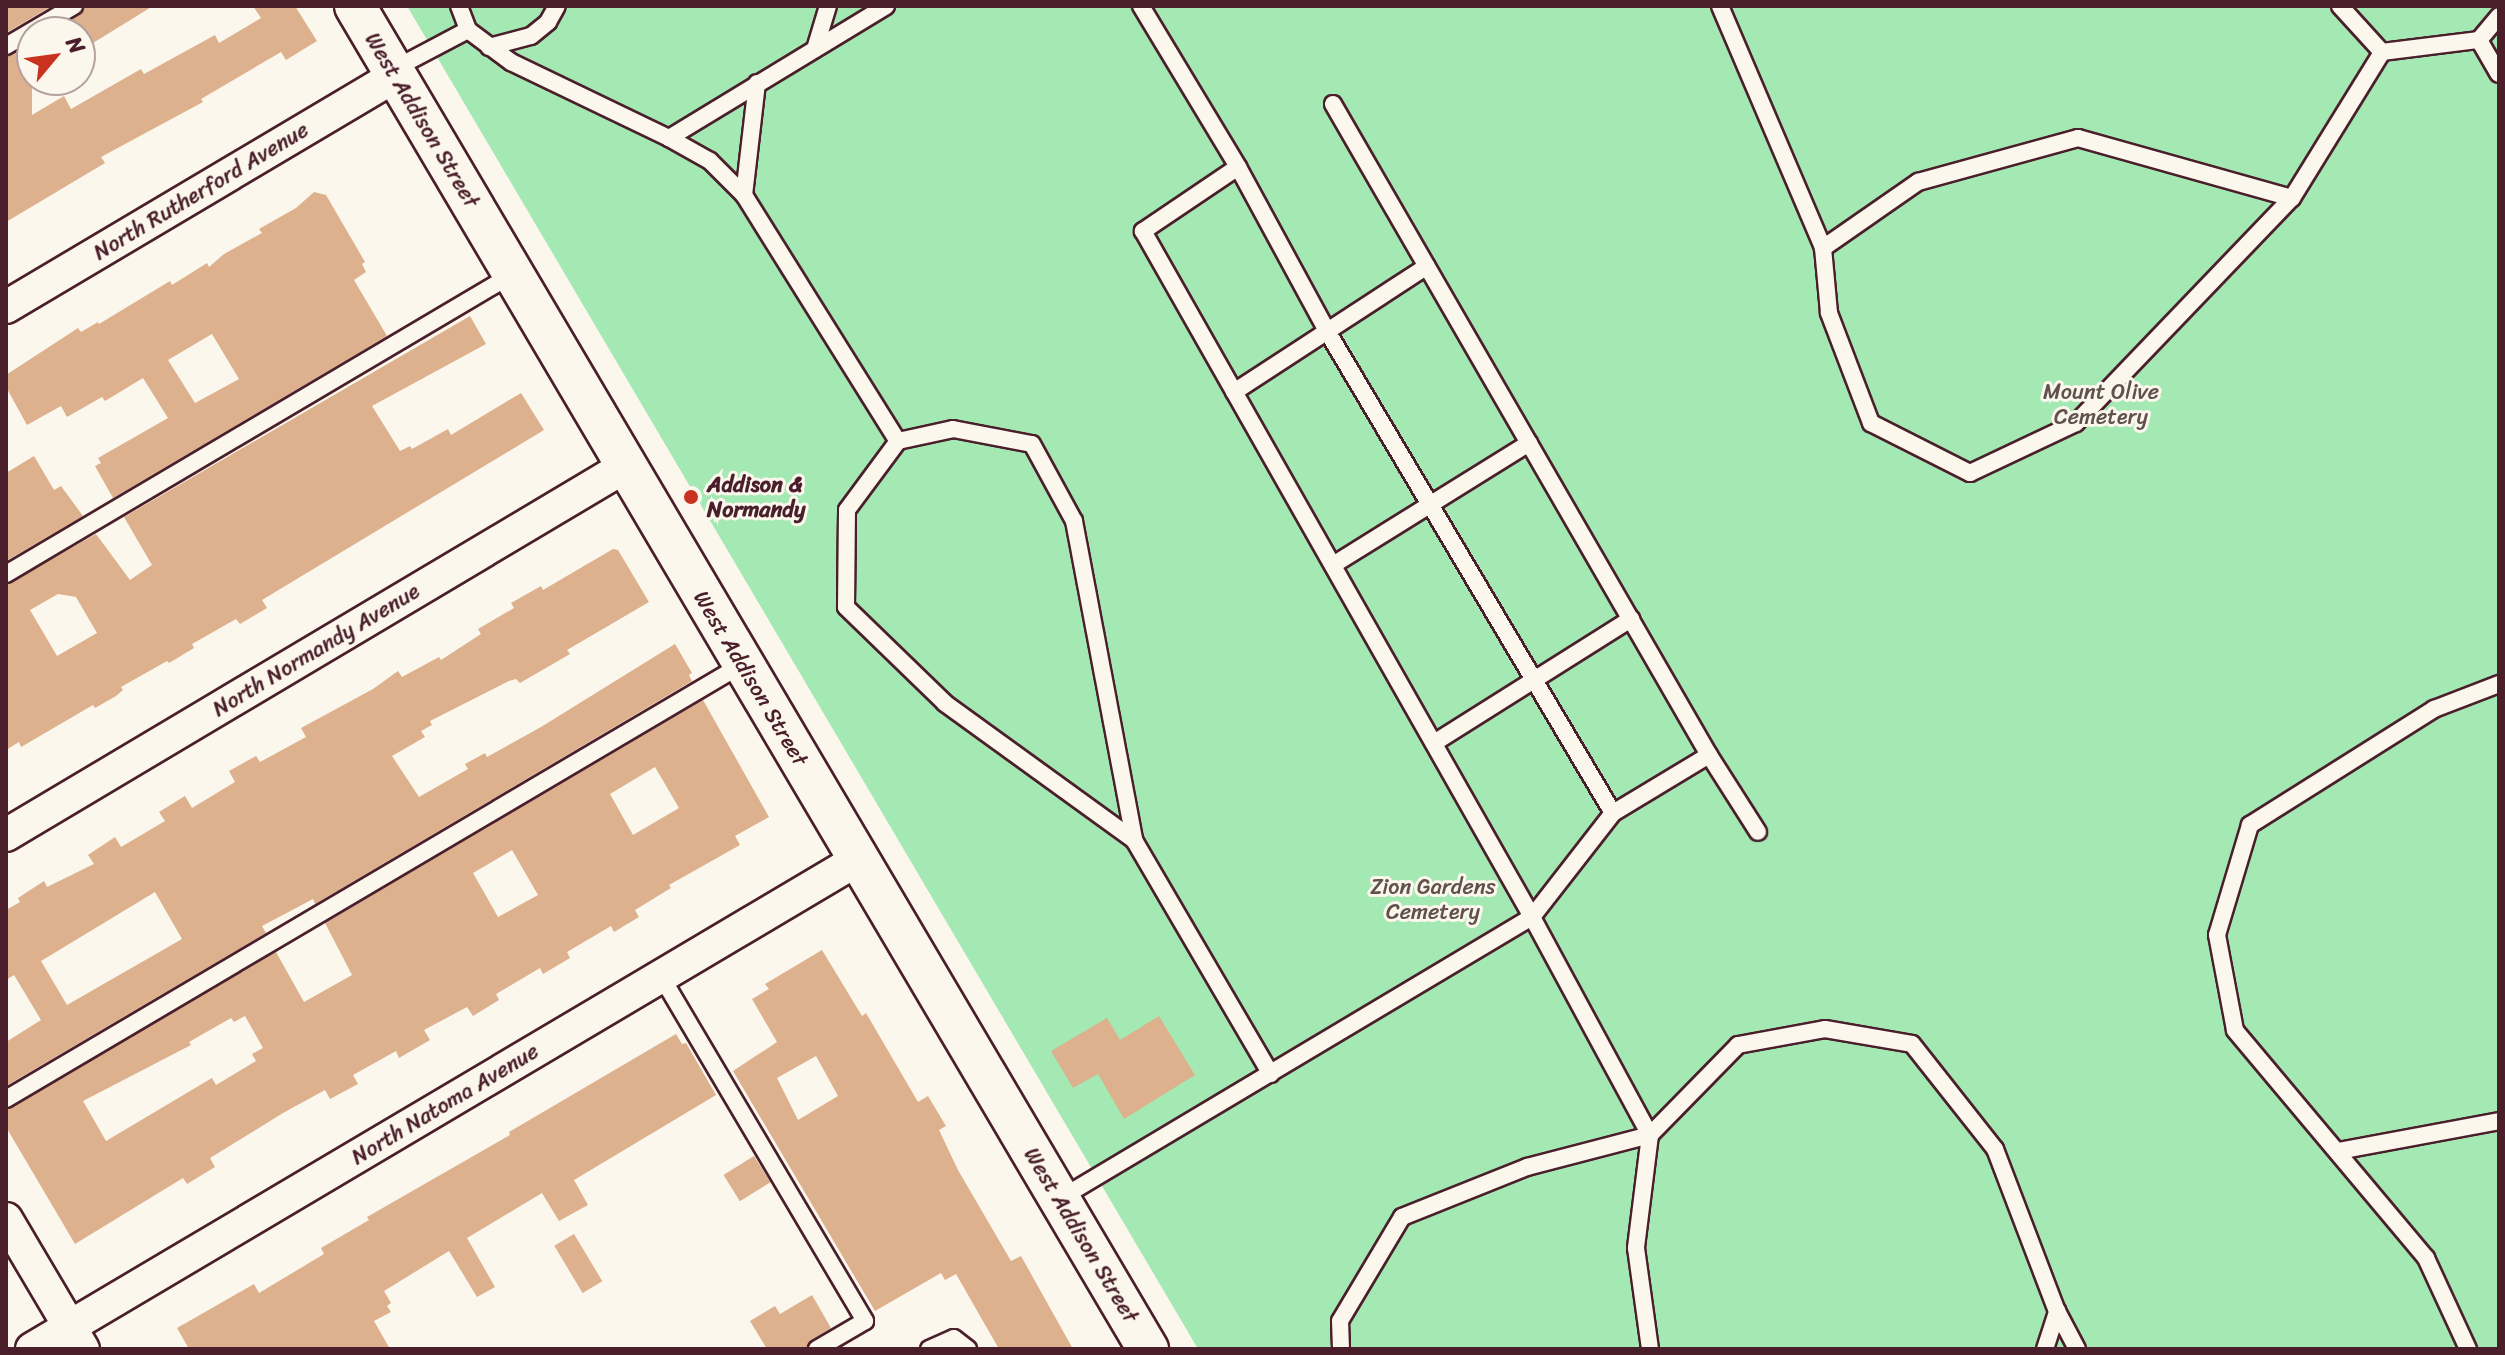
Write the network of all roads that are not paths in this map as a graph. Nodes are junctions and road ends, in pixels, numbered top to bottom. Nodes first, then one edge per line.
1 (74, 6) edge
2 (355, 6) edge
3 (459, 6) edge
4 (471, 6) edge
5 (557, 6) edge
6 (828, 6) edge
7 (886, 6) edge
8 (1141, 6) edge
9 (1720, 6) edge
10 (2340, 6) edge
11 (2499, 16) edge
12 (468, 30) junction
13 (2479, 40) junction
14 (6, 46) edge
15 (489, 47) junction
16 (815, 49) junction
17 (2382, 52) junction
18 (394, 72) junction
19 (2499, 74) edge
20 (757, 83) junction
21 (1333, 104) dead end
22 (669, 138) junction
23 (1238, 167) junction
24 (744, 195) junction
25 (2292, 198) junction
26 (1823, 248) junction
27 (1427, 266) junction
28 (513, 274) junction
29 (6, 307) edge
30 (1327, 331) junction
31 (1234, 392) junction
32 (898, 441) junction
33 (1529, 443) junction
34 (626, 466) junction
35 (1429, 503) junction
36 (1333, 565) junction
37 (6, 574) edge
38 (1631, 619) junction
39 (743, 664) junction
40 (1535, 682) junction
41 (2499, 684) edge
42 (1434, 743) junction
43 (1709, 755) junction
44 (1613, 813) junction
45 (1758, 832) dead end
46 (6, 835) edge
47 (1134, 840) junction
48 (859, 859) junction
49 (1532, 917) junction
50 (661, 976) junction
51 (1271, 1074) junction
52 (6, 1099) edge
53 (2499, 1121) edge
54 (1650, 1135) junction
55 (2339, 1151) junction
56 (1059, 1199) junction
57 (6, 1219) edge
58 (2057, 1311) junction
59 (77, 1338) edge
60 (32, 1349) edge
61 (817, 1349) edge
62 (929, 1349) edge
63 (968, 1349) edge
64 (1148, 1349) edge
65 (1341, 1349) edge
66 (1650, 1349) edge
67 (2045, 1349) edge
68 (2077, 1349) edge
69 (2468, 1349) edge

1 - 14 lane
2 - 18 street, West Addison Street
3 - 12 lane
4 - 12 lane
5 - 15 lane
6 - 16 lane
7 - 16 lane
8 - 23 lane
9 - 26 lane
10 - 17 lane
11 - 13 lane
12 - 15 lane
12 - 18 lane
13 - 17 lane
13 - 19 lane
15 - 22 lane
16 - 20 lane
17 - 25 lane
18 - 28 street, West Addison Street
18 - 29 street, North Rutherford Avenue
20 - 22 lane
20 - 24 lane
21 - 27 lane
22 - 24 lane
23 - 30 lane
23 - 31 lane
24 - 32 lane
25 - 26 lane
25 - 26 lane
27 - 30 lane
27 - 33 lane
28 - 34 street, West Addison Street
28 - 37 lane
30 - 31 lane
30 - 35 lane
31 - 36 lane
32 - 47 lane
32 - 47 lane
33 - 35 lane
33 - 38 lane
34 - 39 street, West Addison Street
34 - 46 street, North Normandy Avenue
35 - 36 lane
35 - 40 lane
36 - 42 lane
38 - 40 lane
38 - 43 lane
39 - 48 street, West Addison Street
39 - 52 lane
40 - 42 lane
40 - 44 lane
41 - 55 lane
42 - 49 lane
43 - 44 lane
43 - 45 lane
44 - 49 lane
47 - 51 lane
48 - 50 street, North Natoma Avenue
48 - 56 street, West Addison Street
49 - 51 lane
49 - 54 lane
50 - 59 street, North Natoma Avenue
50 - 61 lane
51 - 56 lane
53 - 55 lane
54 - 58 lane
54 - 65 lane
54 - 66 lane
55 - 69 lane
56 - 64 street, West Addison Street
57 - 59 street
58 - 67 lane
58 - 68 lane
59 - 60 street, North Natoma Avenue
62 - 63 lane

